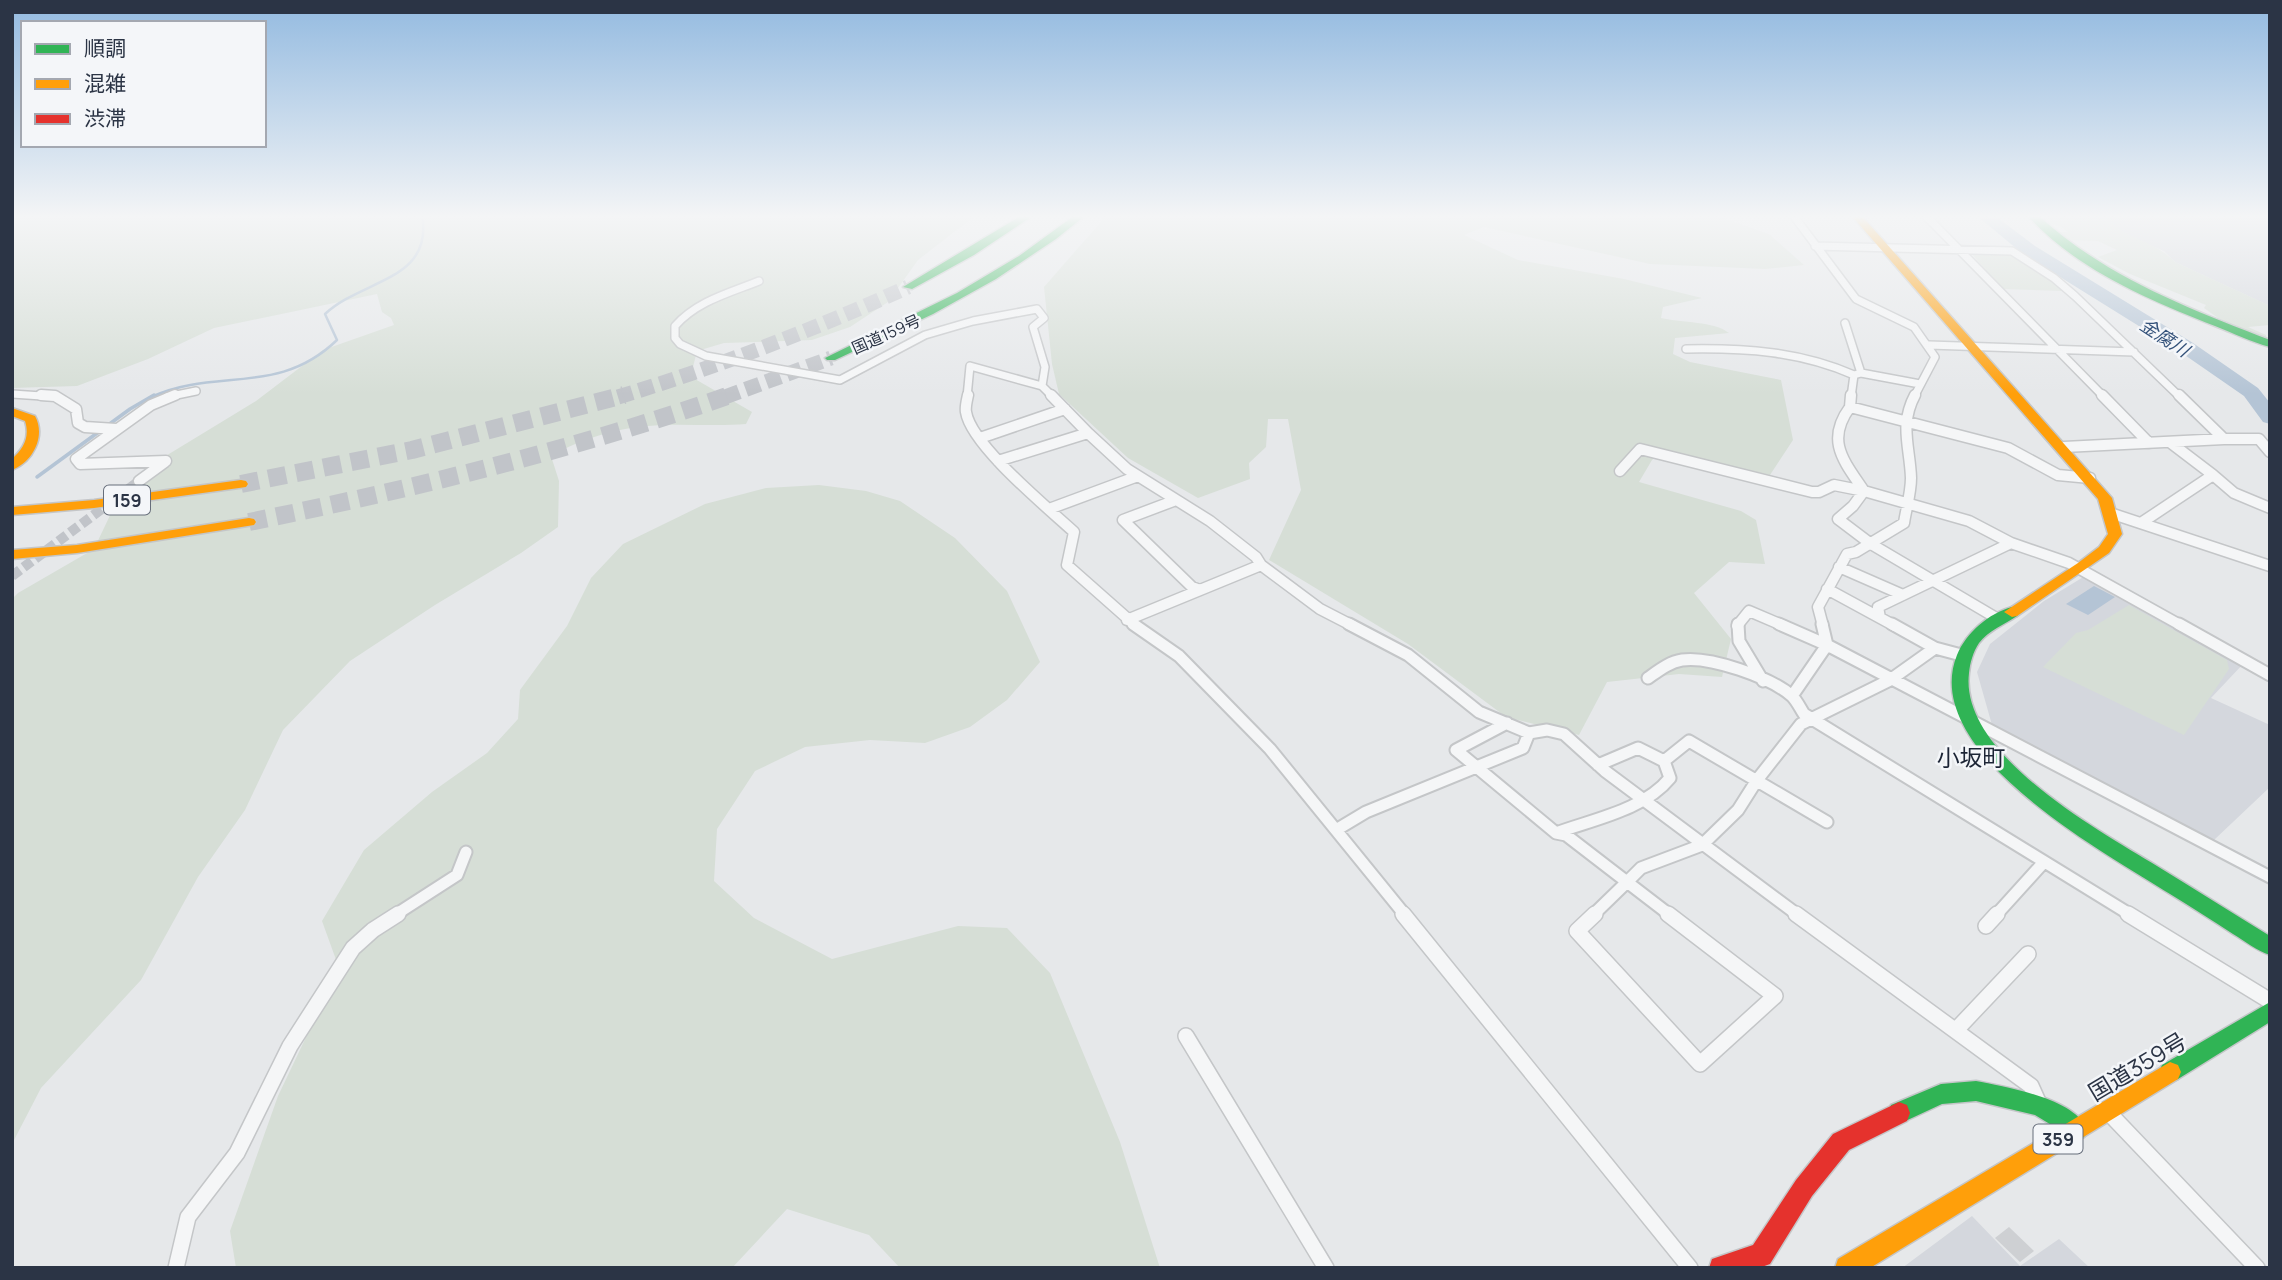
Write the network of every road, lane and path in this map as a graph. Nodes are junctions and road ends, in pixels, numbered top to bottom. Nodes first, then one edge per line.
1 (930, 275) edge
2 (998, 275) edge
3 (1837, 275) edge
4 (1909, 275) edge
5 (1983, 275) edge
6 (2049, 275) edge
7 (2115, 275) edge
8 (759, 281) dead end
9 (908, 287) tunnel mouth
10 (1845, 323) dead end
11 (2270, 344) edge
12 (1929, 345) junction
13 (1975, 347) junction
14 (1686, 349) dead end
15 (2056, 350) junction
16 (2134, 352) junction
17 (831, 358) tunnel mouth
18 (1858, 374) junction
19 (1920, 384) junction
20 (1042, 386) junction
21 (195, 391) dead end
22 (12, 394) edge
23 (1850, 407) junction
24 (1065, 409) junction
25 (12, 411) edge
26 (12, 423) edge
27 (1908, 423) junction
28 (113, 429) junction
29 (1088, 432) junction
30 (980, 438) junction
31 (2224, 439) junction
32 (2150, 443) junction
33 (2172, 443) junction
34 (2064, 447) junction
35 (2270, 452) edge
36 (12, 454) edge
37 (998, 461) junction
38 (12, 466) edge
39 (1620, 471) dead end
40 (2213, 475) junction
41 (1138, 476) junction
42 (2090, 478) junction
43 (139, 481) tunnel mouth
44 (241, 484) tunnel mouth
45 (1864, 491) junction
46 (1176, 500) junction
47 (1908, 503) junction
48 (2270, 508) edge
49 (1049, 509) junction
50 (12, 511) edge
51 (2109, 513) junction
52 (249, 522) tunnel mouth
53 (2141, 523) junction
54 (2011, 543) junction
55 (1871, 544) junction
56 (12, 556) edge
57 (1261, 565) junction
58 (2270, 566) edge
59 (1839, 567) junction
60 (2079, 569) junction
61 (1935, 581) junction
62 (1827, 589) junction
63 (1200, 590) junction
64 (1903, 595) junction
65 (1880, 618) junction
66 (1998, 619) junction
67 (1127, 620) junction
68 (1827, 645) junction
69 (1935, 648) junction
70 (1965, 656) junction
71 (2270, 675) edge
72 (1648, 678) dead end
73 (1890, 680) junction
74 (1763, 681) junction
75 (1793, 696) junction
76 (1811, 718) junction
77 (1968, 720) junction
78 (1507, 723) junction
79 (1530, 733) junction
80 (1664, 761) junction
81 (1598, 765) junction
82 (1478, 768) junction
83 (1757, 780) junction
84 (1644, 800) junction
85 (1827, 822) dead end
86 (1336, 830) junction
87 (1556, 833) junction
88 (1702, 845) junction
89 (466, 852) dead end
90 (2044, 862) junction
91 (2270, 877) edge
92 (1627, 882) junction
93 (1986, 926) dead end
94 (2270, 947) edge
95 (2028, 954) dead end
96 (2270, 1001) edge
97 (2270, 1011) edge
98 (1956, 1030) junction
99 (1186, 1035) dead end
100 (2040, 1106) junction
101 (2107, 1111) junction
102 (2076, 1129) junction
103 (1756, 1263) edge
104 (176, 1268) edge
105 (1326, 1268) edge
106 (1690, 1268) edge
107 (1721, 1268) edge
108 (1847, 1268) edge
109 (2257, 1268) edge

1 - 9 main road, 国道159号
2 - 17 main road, 国道159号
3 - 12 street
4 - 13 main road
5 - 15 street
6 - 16 street
7 - 11 main road
8 - 20 street
10 - 18 street
12 - 13 street
12 - 19 street
13 - 15 street
13 - 34 main road
14 - 18 street
15 - 16 street
15 - 32 street
16 - 31 street
18 - 19 street
18 - 23 street
19 - 27 street
20 - 24 street
20 - 30 street
21 - 28 street
22 - 28 street
23 - 27 street
23 - 45 street
24 - 29 street
24 - 30 street
25 - 38 main road
26 - 36 main road
27 - 42 street
27 - 47 street
28 - 43 street
29 - 37 street
29 - 41 street
30 - 37 street
31 - 33 street
31 - 35 street
32 - 33 street
32 - 34 street
33 - 40 street
34 - 42 main road
37 - 49 street
39 - 45 street
40 - 48 street
40 - 53 street
41 - 46 street
41 - 49 street
42 - 51 main road
44 - 50 main road, 159
45 - 47 street
45 - 55 street
46 - 57 street
46 - 63 street
47 - 54 street
47 - 55 street
49 - 67 street
51 - 53 street
51 - 60 main road
52 - 56 main road, 159
53 - 58 street
54 - 60 street
54 - 61 street
55 - 59 street
55 - 61 street
57 - 63 street
57 - 78 street
59 - 62 street
59 - 64 street
60 - 66 main road
60 - 71 street
61 - 64 street
61 - 66 street
62 - 65 street
62 - 68 street
63 - 67 street
64 - 65 street
65 - 69 street
66 - 70 main road
67 - 86 street
68 - 73 street
68 - 74 street
68 - 75 street
69 - 70 street
69 - 73 street
70 - 77 main road
72 - 74 street
73 - 76 street
73 - 77 street
74 - 75 street
75 - 76 street
76 - 83 street
76 - 90 street
77 - 91 street
77 - 94 main road
78 - 79 street
78 - 82 street
79 - 81 street
79 - 82 street
80 - 81 street
80 - 83 street
80 - 84 street
81 - 84 street
82 - 86 street
82 - 87 street
83 - 85 street
83 - 88 street
84 - 87 street
84 - 88 street
86 - 106 street
87 - 92 street
88 - 92 street
88 - 98 street
89 - 104 street
90 - 93 street
90 - 96 street
92 - 92 street
95 - 98 street
97 - 101 main road, 国道359号 / 359
98 - 100 street
99 - 105 street
100 - 102 main road
100 - 103 main road
101 - 102 main road, 国道359号 / 359
101 - 109 street
102 - 108 main road, 国道359号 / 359
103 - 107 main road

